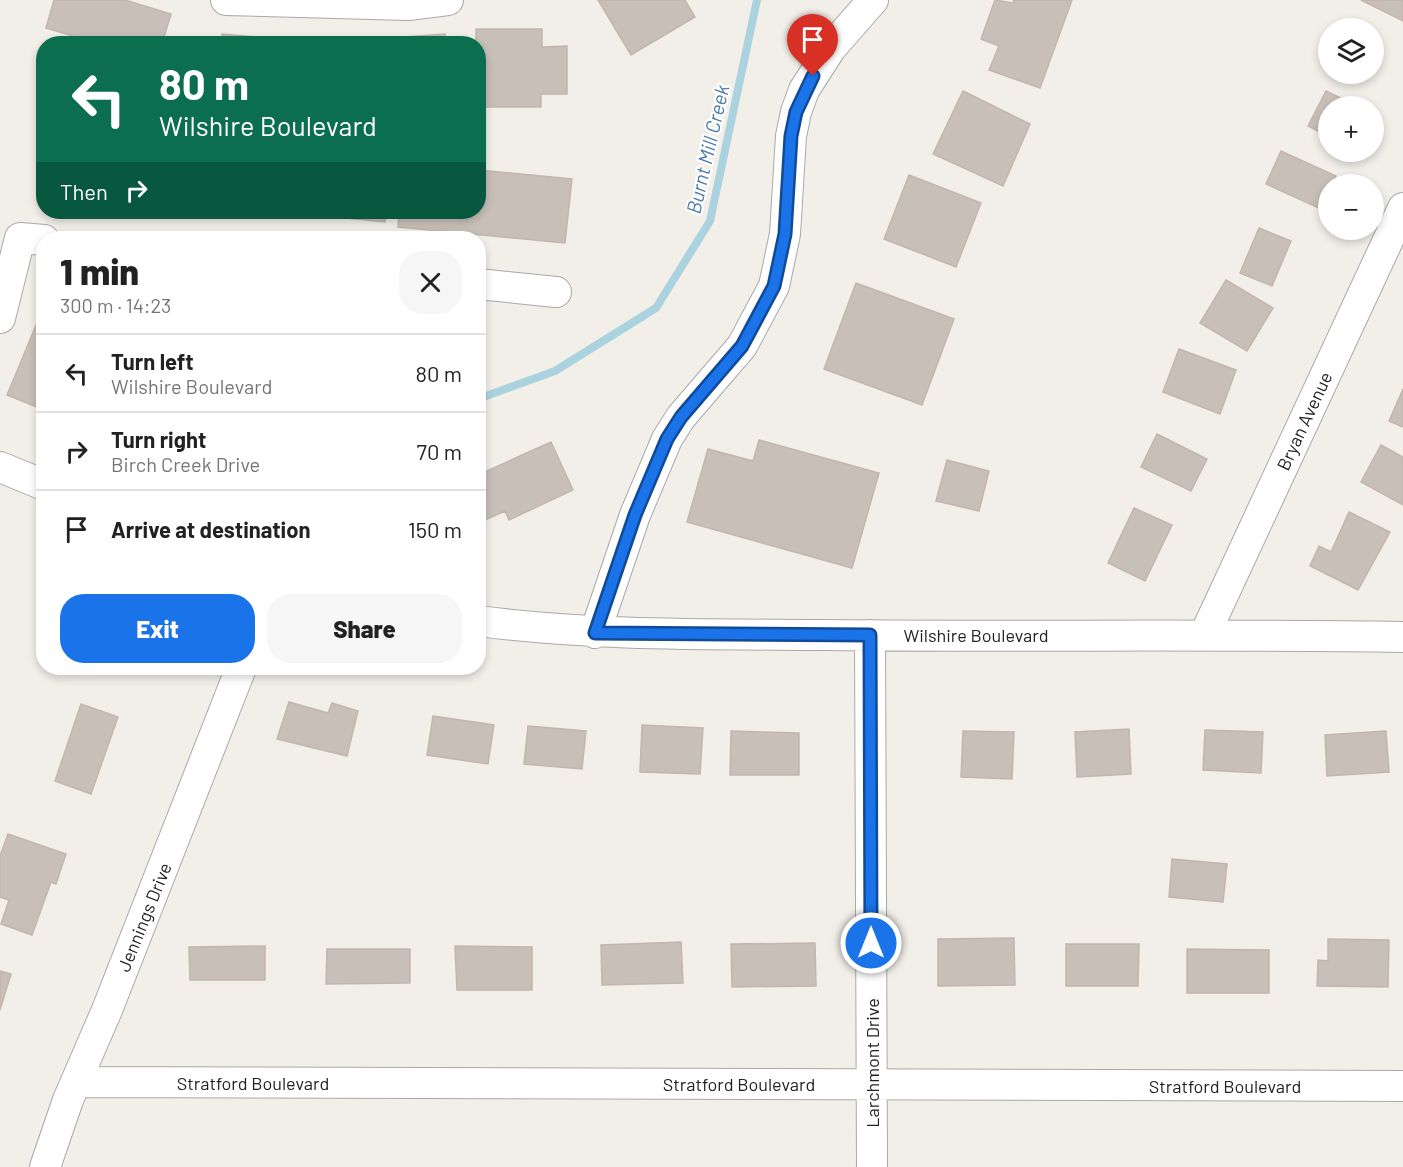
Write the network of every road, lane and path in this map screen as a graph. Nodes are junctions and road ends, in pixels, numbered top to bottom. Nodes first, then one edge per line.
1 (226, 0) edge
2 (448, 0) edge
3 (873, 0) edge
4 (1403, 208) edge
5 (36, 239) edge
6 (486, 285) edge
7 (556, 292) dead end
8 (0, 318) edge
9 (0, 467) edge
10 (36, 483) edge
11 (486, 622) edge
12 (595, 633) junction
13 (1205, 634) junction
14 (870, 635) junction
15 (1403, 637) edge
16 (238, 675) edge
17 (76, 1082) junction
18 (872, 1085) junction
19 (1403, 1086) edge
20 (45, 1167) edge
21 (872, 1167) edge

1 - 2 street
3 - 12 street
4 - 13 street, Bryan Avenue
5 - 8 street
6 - 7 street
9 - 10 street
11 - 12 street, Wilshire Boulevard
12 - 14 street, Wilshire Boulevard
13 - 14 street, Wilshire Boulevard
13 - 15 street, Wilshire Boulevard
14 - 18 street, Larchmont Drive
16 - 17 street, Jennings Drive
17 - 18 street, Stratford Boulevard
17 - 20 street, Jennings Drive
18 - 19 street, Stratford Boulevard
18 - 21 street, Larchmont Drive

